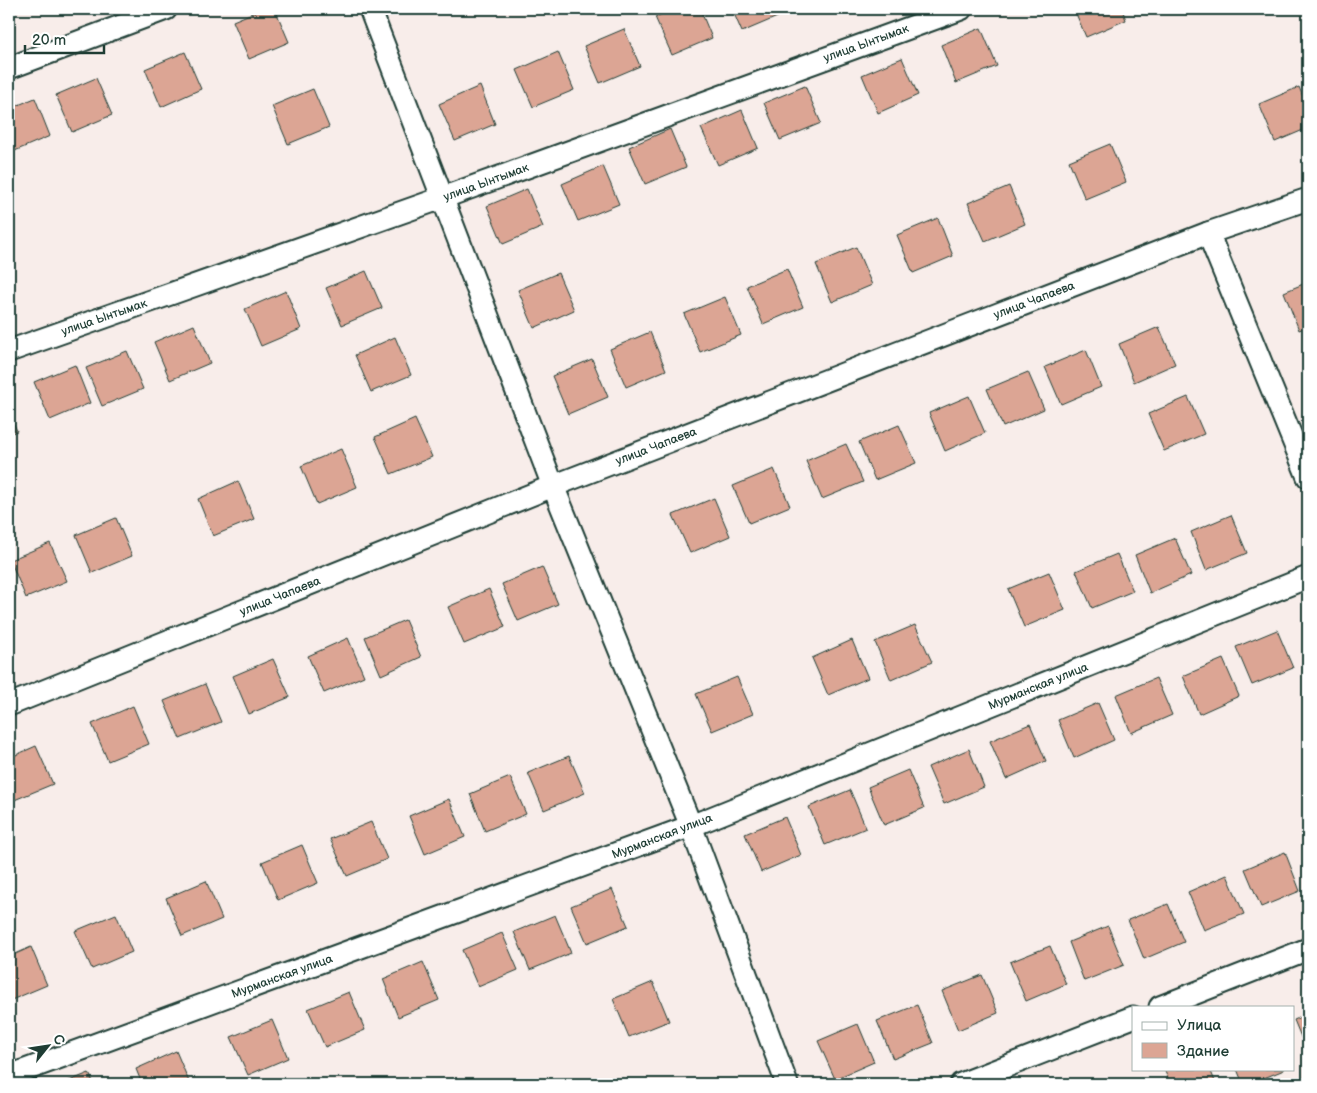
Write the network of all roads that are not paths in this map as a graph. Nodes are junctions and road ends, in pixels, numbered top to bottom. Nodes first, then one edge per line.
1 (166, 9) edge
2 (370, 9) edge
3 (961, 9) edge
4 (9, 68) edge
5 (442, 198) junction
6 (1308, 199) edge
7 (1208, 233) junction
8 (9, 351) edge
9 (1308, 477) edge
10 (553, 486) junction
11 (1308, 577) edge
12 (9, 705) edge
13 (691, 826) junction
14 (1308, 949) edge
15 (1163, 1006) edge
16 (1132, 1017) edge
17 (9, 1076) edge
18 (787, 1084) edge
19 (960, 1084) edge

1 - 4 street
2 - 5 street
3 - 5 street, улица Ынтымак
5 - 8 street, улица Ынтымак
5 - 10 street
6 - 7 street, улица Чапаева
7 - 9 street
7 - 10 street, улица Чапаева
10 - 12 street, улица Чапаева
10 - 13 street
11 - 13 street, Мурманская улица
13 - 17 street, Мурманская улица
13 - 18 street
14 - 15 street
16 - 19 street

